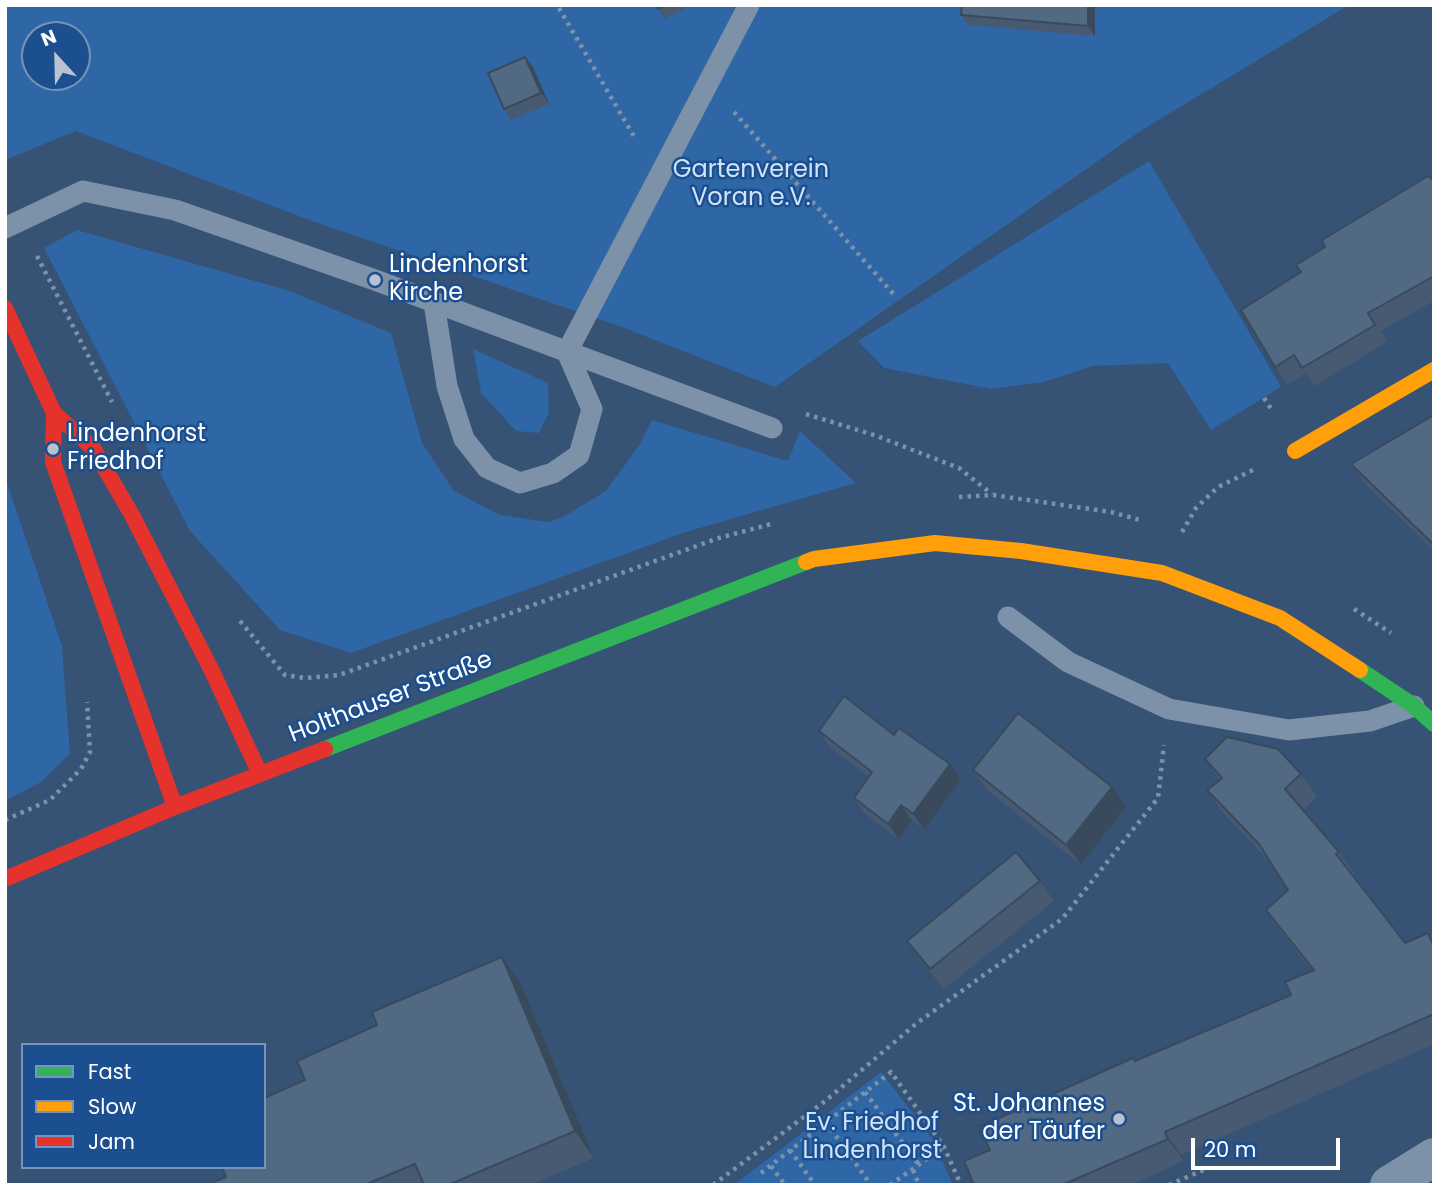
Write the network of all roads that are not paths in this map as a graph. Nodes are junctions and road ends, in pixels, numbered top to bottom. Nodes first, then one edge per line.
1 (749, 5) edge
2 (5, 228) edge
3 (434, 303) junction
4 (5, 308) edge
5 (567, 352) junction
6 (1434, 370) edge
7 (54, 413) junction
8 (772, 428) road end
9 (1295, 451) road end
10 (1008, 617) dead end
11 (1414, 706) junction
12 (1434, 724) edge
13 (260, 774) junction
14 (175, 807) junction
15 (5, 879) edge
16 (1434, 1157) edge
17 (1389, 1185) edge

1 - 5 lane
2 - 3 lane
3 - 5 lane
3 - 5 lane
4 - 7 main road
5 - 8 lane
6 - 9 main road
7 - 13 main road
7 - 14 main road
10 - 11 lane
11 - 12 main road
11 - 13 main road, Holthauser Straße
13 - 14 main road, Holthauser Straße
14 - 15 main road, Holthauser Straße
16 - 17 street

